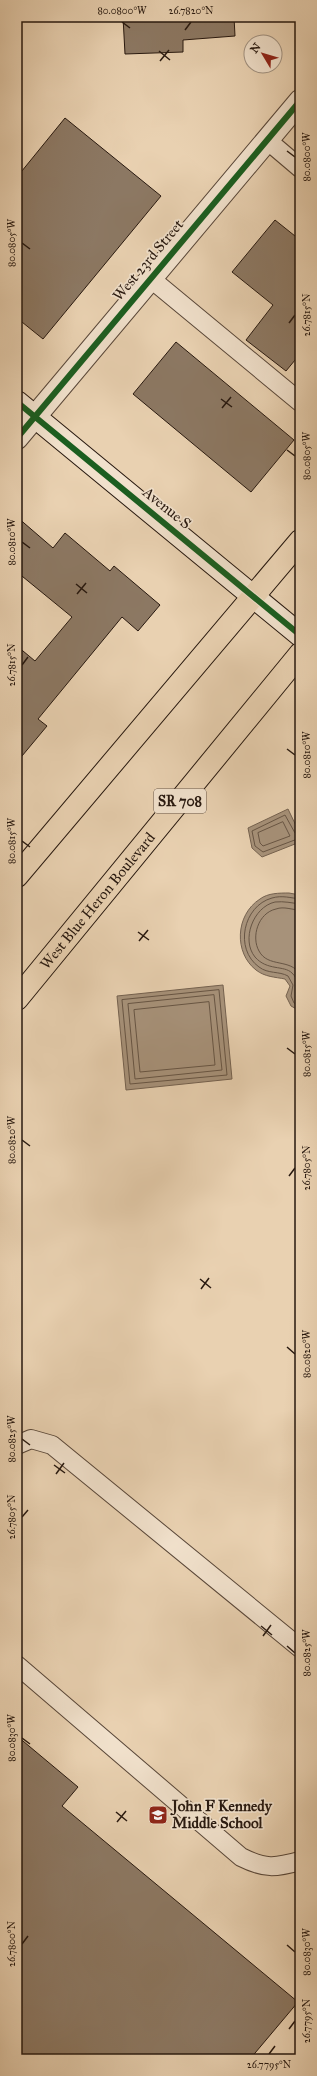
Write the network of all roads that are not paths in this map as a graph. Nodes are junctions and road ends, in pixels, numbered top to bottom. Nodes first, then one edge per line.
1 (300, 101) edge
2 (267, 140) junction
3 (300, 168) edge
4 (150, 278) junction
5 (17, 402) edge
6 (300, 402) edge
7 (34, 417) junction
8 (17, 438) edge
9 (300, 541) edge
10 (253, 596) junction
11 (300, 635) edge
12 (300, 654) edge
13 (17, 876) edge
14 (17, 999) edge
15 (17, 1445) edge
16 (300, 1648) edge
17 (17, 1665) edge
18 (300, 1861) edge

1 - 2 street, West 23rd Street
2 - 3 lane
2 - 4 street, West 23rd Street
4 - 6 lane
4 - 7 street, West 23rd Street
5 - 7 street, Avenue S
7 - 8 street, West 23rd Street
7 - 10 street, Avenue S
9 - 10 main road
10 - 11 street, Avenue S
10 - 13 main road
12 - 14 main road, West Blue Heron Boulevard / SR 708
15 - 16 lane
17 - 18 lane

